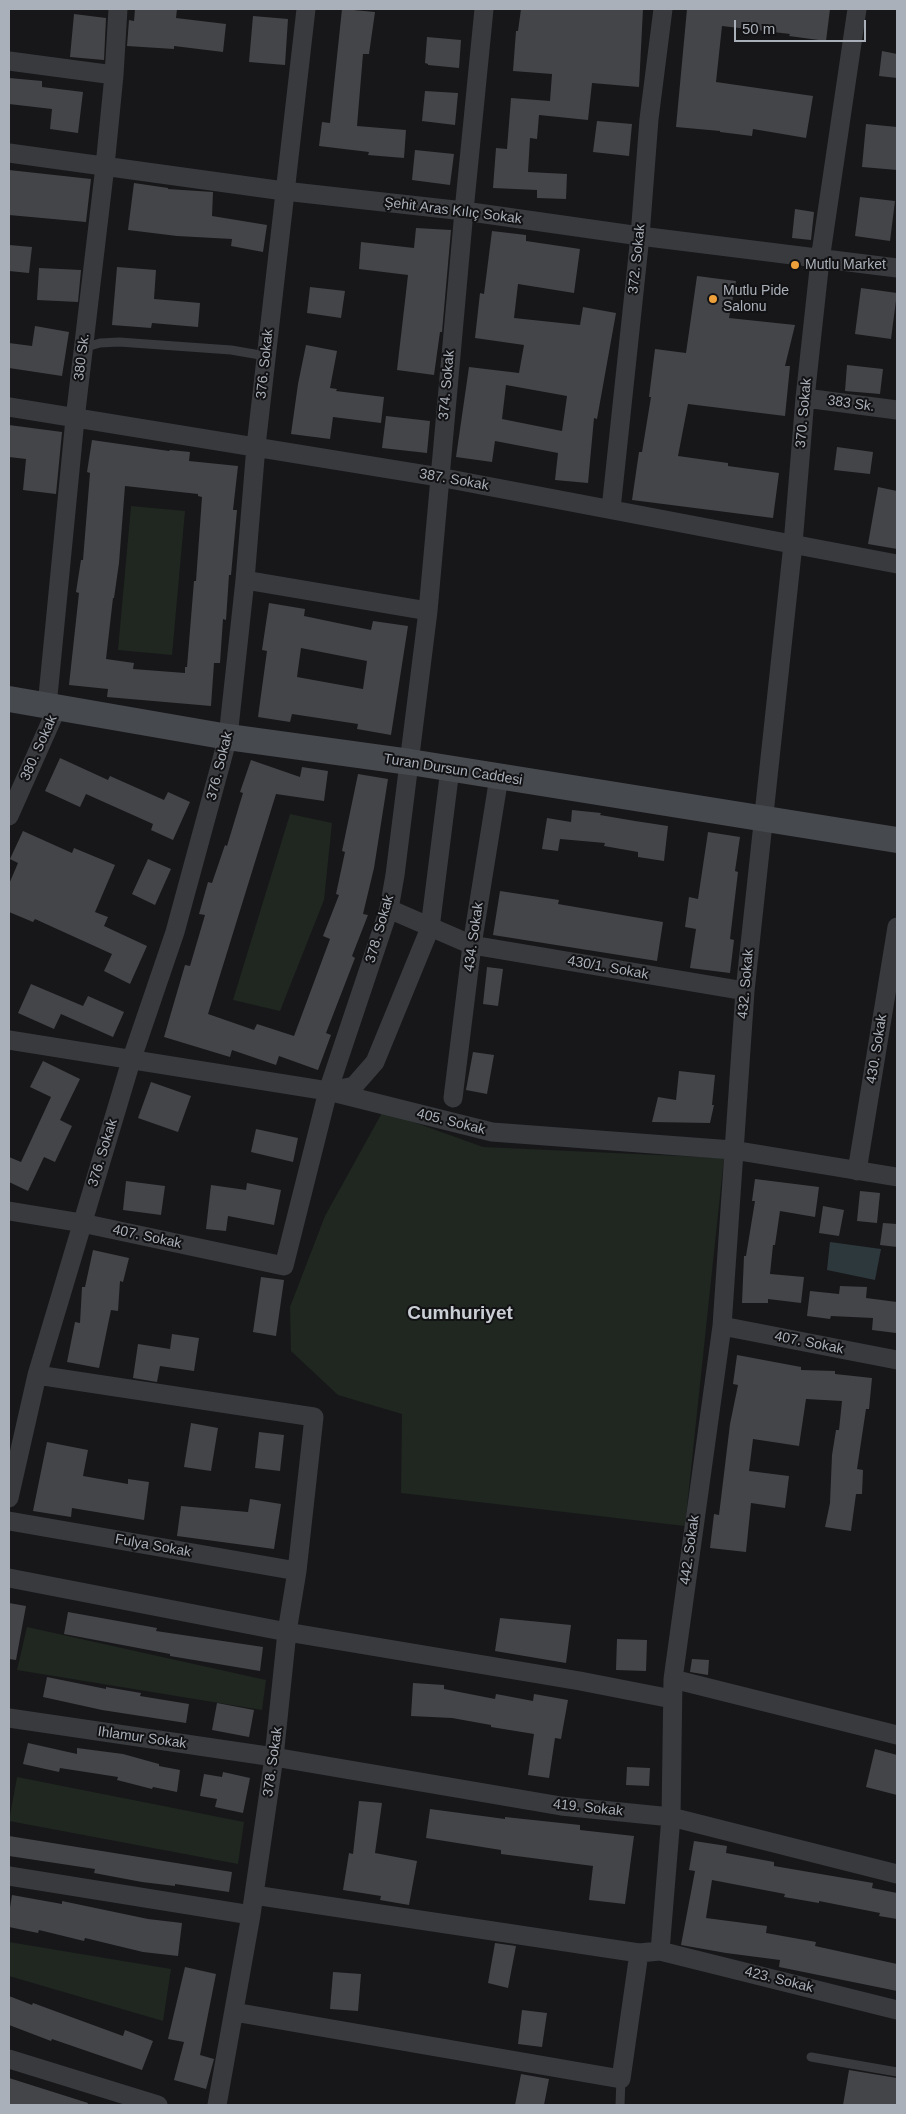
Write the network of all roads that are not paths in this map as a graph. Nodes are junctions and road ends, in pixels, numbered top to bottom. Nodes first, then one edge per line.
1 (118, 9) edge
2 (306, 9) edge
3 (484, 9) edge
4 (663, 9) edge
5 (857, 9) edge
6 (9, 61) edge
7 (114, 75) junction
8 (9, 153) edge
9 (105, 166) junction
10 (284, 191) junction
11 (464, 211) junction
12 (640, 236) junction
13 (820, 260) junction
14 (897, 268) edge
15 (84, 348) junction
16 (266, 356) junction
17 (805, 398) junction
18 (9, 407) edge
19 (897, 410) edge
20 (75, 419) junction
21 (256, 446) junction
22 (439, 477) junction
23 (610, 509) junction
24 (793, 544) junction
25 (897, 564) edge
26 (245, 580) junction
27 (428, 611) junction
28 (9, 699) edge
29 (52, 707) junction
30 (228, 737) junction
31 (410, 762) junction
32 (450, 769) junction
33 (500, 778) junction
34 (9, 816) edge
35 (764, 819) junction
36 (897, 840) edge
37 (389, 909) junction
38 (897, 927) edge
39 (430, 928) junction
40 (472, 945) junction
41 (745, 991) junction
42 (9, 1040) edge
43 (131, 1061) junction
44 (328, 1091) junction
45 (453, 1098) dead end
46 (733, 1150) junction
47 (857, 1171) junction
48 (897, 1177) edge
49 (9, 1211) edge
50 (82, 1223) junction
51 (284, 1266) joint
52 (722, 1326) junction
53 (897, 1360) edge
54 (37, 1375) junction
55 (9, 1498) edge
56 (9, 1521) edge
57 (297, 1571) junction
58 (9, 1578) edge
59 (287, 1632) junction
60 (672, 1679) junction
61 (672, 1699) junction
62 (9, 1718) edge
63 (897, 1735) edge
64 (274, 1757) junction
65 (671, 1817) junction
66 (897, 1874) edge
67 (9, 1876) edge
68 (254, 1895) junction
69 (252, 1915) junction
70 (660, 1951) junction
71 (639, 1952) junction
72 (897, 2010) edge
73 (234, 2012) junction
74 (811, 2057) dead end
75 (9, 2059) edge
76 (897, 2072) edge
77 (621, 2079) junction
78 (158, 2105) edge
79 (217, 2105) edge
80 (620, 2105) edge

1 - 7 street, 380 Sk.
2 - 10 street, 376. Sokak
3 - 11 street, 374. Sokak
4 - 12 street, 372. Sokak
5 - 13 street, 370. Sokak
6 - 7 street
7 - 9 street, 380 Sk.
8 - 9 street, Şehit Aras Kılıç Sokak
9 - 10 street, Şehit Aras Kılıç Sokak
9 - 15 street, 380 Sk.
10 - 11 street, Şehit Aras Kılıç Sokak
10 - 16 street, 376. Sokak
11 - 12 street, Şehit Aras Kılıç Sokak
11 - 22 street, 374. Sokak
12 - 13 street, Şehit Aras Kılıç Sokak
12 - 23 street, 372. Sokak
13 - 14 street, Şehit Aras Kılıç Sokak
13 - 17 street, 370. Sokak
15 - 16 lane
15 - 20 street, 380 Sk.
16 - 21 street, 376. Sokak
17 - 19 street, 383 Sk.
17 - 24 street, 370. Sokak
18 - 20 street, 387. Sokak
20 - 21 street, 387. Sokak
20 - 29 street, 380 Sk.
21 - 22 street, 387. Sokak
21 - 26 street, 376. Sokak
22 - 23 street, 387. Sokak
22 - 27 street, 374. Sokak
23 - 24 street, 387. Sokak
24 - 25 street, 387. Sokak
24 - 35 street, 370. Sokak
26 - 27 street
26 - 30 street, 376. Sokak
27 - 31 street, 374. Sokak
28 - 29 street, Turan Dursun Caddesi
29 - 30 street, Turan Dursun Caddesi
29 - 34 street, 380. Sokak
30 - 31 street, Turan Dursun Caddesi
30 - 43 street, 376. Sokak
31 - 32 street, Turan Dursun Caddesi
31 - 37 street, 378. Sokak
32 - 33 street, Turan Dursun Caddesi
32 - 39 street
33 - 35 street, Turan Dursun Caddesi
33 - 40 street, 434. Sokak
35 - 36 street, Turan Dursun Caddesi
35 - 41 street, 432. Sokak
37 - 39 street, 430/1. Sokak
37 - 44 street, 378. Sokak
38 - 47 street, 430. Sokak
39 - 40 street, 430/1. Sokak
39 - 44 street
40 - 41 street, 430/1. Sokak
40 - 45 street, 434. Sokak
41 - 46 street, 432. Sokak
42 - 43 street, 405. Sokak
43 - 44 street, 405. Sokak
43 - 50 street, 376. Sokak
44 - 46 street, 405. Sokak
44 - 51 street, 378. Sokak
46 - 47 street, 405. Sokak
46 - 52 street, 442. Sokak
47 - 48 street, 405. Sokak
49 - 50 street, 407. Sokak
50 - 51 street, 407. Sokak
50 - 54 street, 376. Sokak
52 - 53 street, 407. Sokak
52 - 60 street, 442. Sokak
54 - 55 street, 376. Sokak
54 - 57 street, 378. Sokak
56 - 57 street, Fulya Sokak
57 - 59 street, 378. Sokak
58 - 59 street
59 - 61 street
59 - 64 street, 378. Sokak
60 - 61 street, 442. Sokak
60 - 63 street
61 - 65 street, 442. Sokak
62 - 64 street, Ihlamur Sokak
64 - 65 street, 419. Sokak
64 - 68 street, 378. Sokak
65 - 66 street, 419. Sokak
65 - 70 street, 442. Sokak
67 - 69 street
68 - 69 street, 378. Sokak
68 - 71 street, 423. Sokak
69 - 73 street, 378. Sokak
70 - 71 street, 423. Sokak
70 - 72 street, 423. Sokak
71 - 77 street
73 - 77 street
73 - 79 street, 378. Sokak
74 - 76 lane
75 - 78 street
77 - 80 lane

